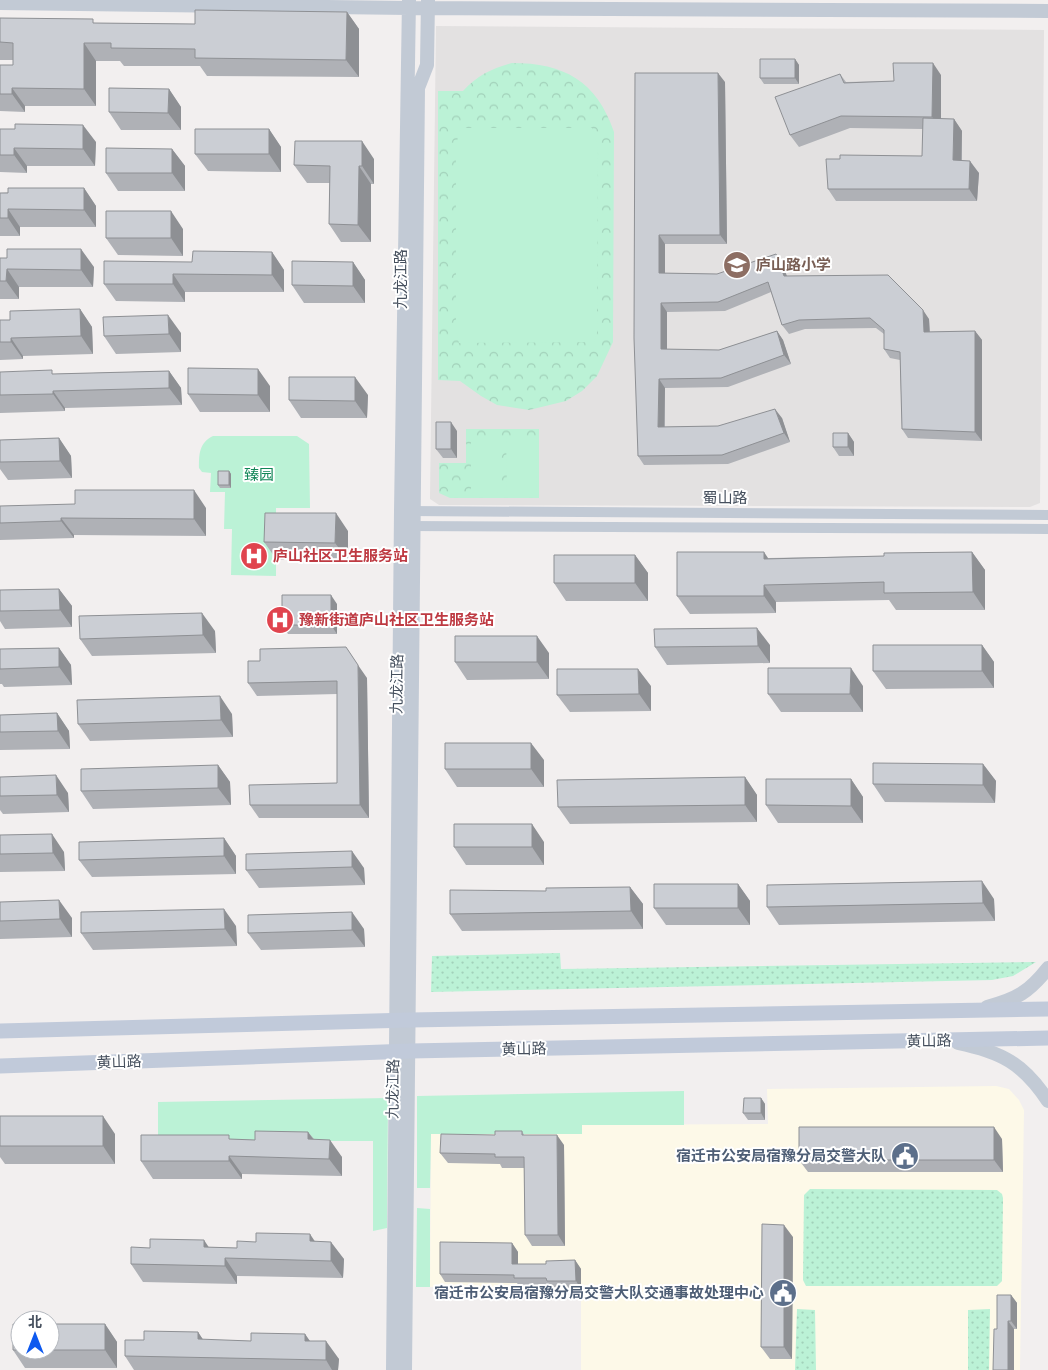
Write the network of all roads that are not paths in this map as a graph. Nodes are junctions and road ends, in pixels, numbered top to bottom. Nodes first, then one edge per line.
1 (0, 3) edge
2 (409, 4) edge
3 (428, 4) edge
4 (1048, 11) edge
5 (1048, 515) edge
6 (408, 518) junction
7 (1048, 529) edge
8 (1048, 968) edge
9 (1048, 1009) edge
10 (975, 1010) junction
11 (403, 1020) junction
12 (0, 1031) edge
13 (1048, 1038) edge
14 (945, 1040) junction
15 (404, 1051) junction
16 (0, 1066) edge
17 (1048, 1100) edge
18 (393, 1370) edge
19 (405, 1370) edge

1 - 2 street
2 - 3 street
2 - 6 street, 九龙江路
3 - 4 street
3 - 6 street, 九龙江路
5 - 6 street, 蜀山路
6 - 7 street, 蜀山路
6 - 11 street, 九龙江路
8 - 10 street
9 - 10 main road, 黄山路
10 - 11 main road, 黄山路
11 - 12 main road, 黄山路
11 - 15 street, 九龙江路
13 - 14 main road, 黄山路
14 - 15 main road, 黄山路
14 - 17 street
15 - 16 main road, 黄山路
15 - 18 street, 九龙江路
15 - 19 street, 九龙江路

